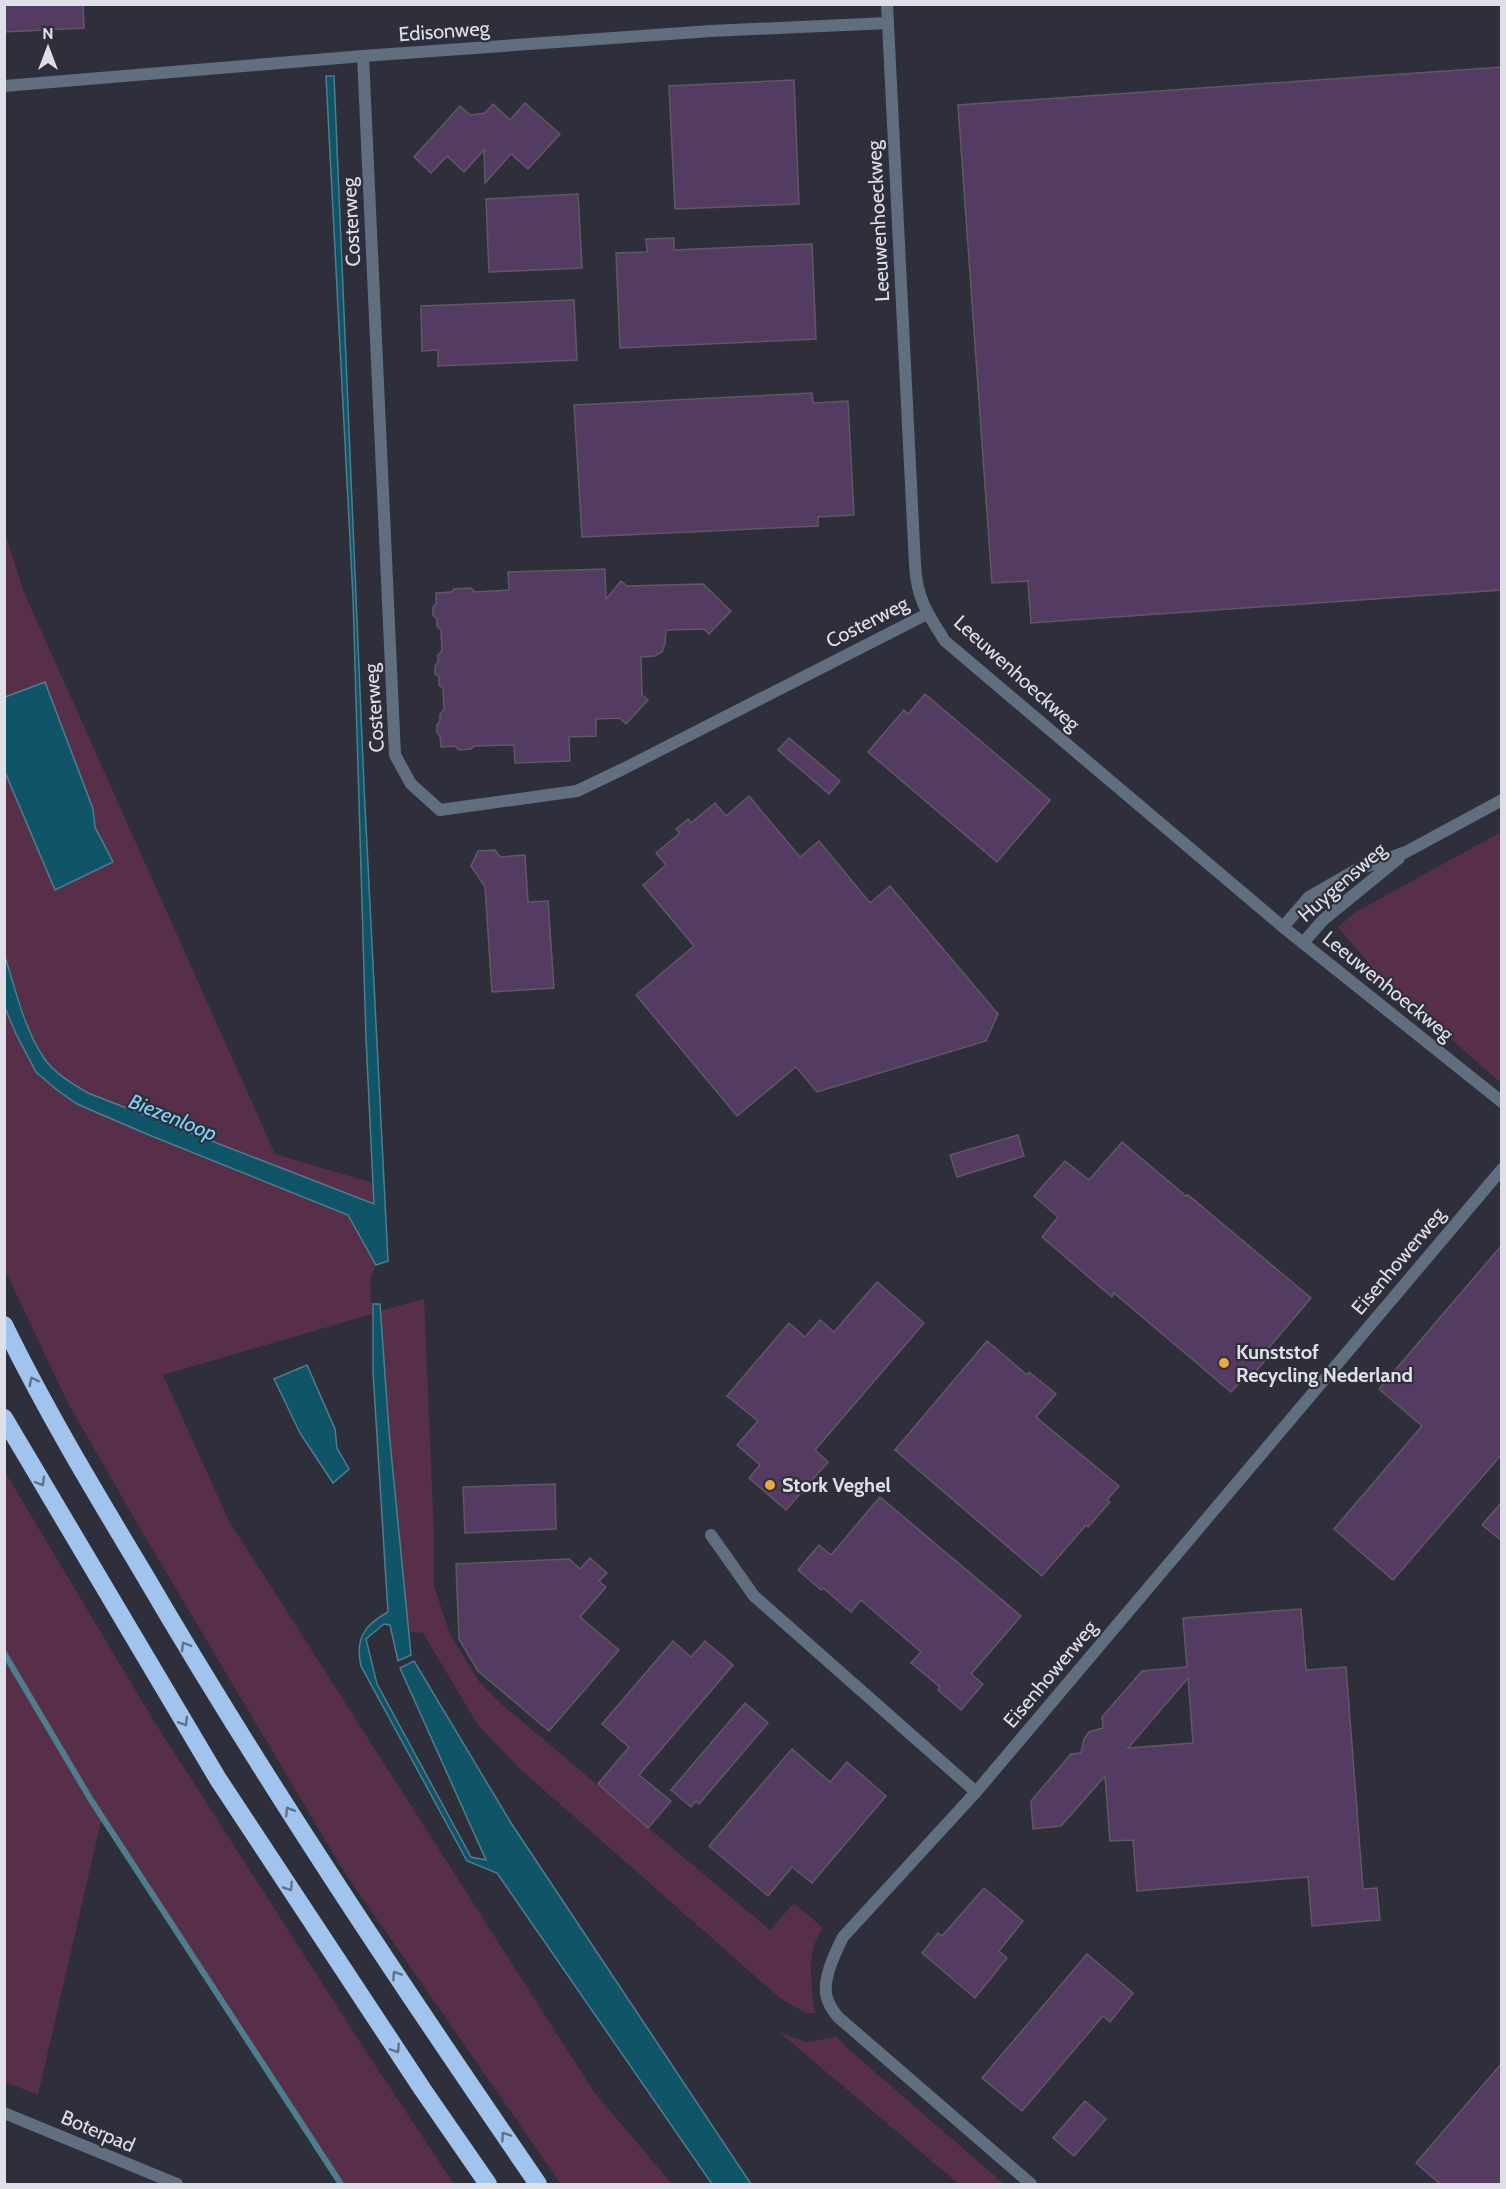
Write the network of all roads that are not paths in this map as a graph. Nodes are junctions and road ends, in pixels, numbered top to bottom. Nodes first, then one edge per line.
1 (887, 4) edge
2 (888, 23) junction
3 (363, 56) junction
4 (4, 86) edge
5 (927, 614) junction
6 (1502, 800) edge
7 (1406, 852) junction
8 (1283, 927) junction
9 (1303, 943) junction
10 (1502, 1102) edge
11 (1502, 1168) edge
12 (4, 1325) edge
13 (8, 1425) edge
14 (711, 1534) dead end
15 (975, 1792) junction
16 (4, 2113) edge
17 (177, 2184) edge
18 (488, 2184) edge
19 (538, 2184) edge
20 (1030, 2184) edge

1 - 2 street, Leeuwenhoeckweg
2 - 3 street, Edisonweg
2 - 5 street, Leeuwenhoeckweg
3 - 4 street, Edisonweg
3 - 5 street, Costerweg
5 - 8 street, Leeuwenhoeckweg
6 - 7 street, Huygensweg
7 - 8 street, Huygensweg
7 - 9 street, Huygensweg
8 - 9 street, Leeuwenhoeckweg
9 - 10 street, Leeuwenhoeckweg
11 - 15 street, Eisenhowerweg
19 -> 12 highway
13 -> 18 highway
14 - 15 street
15 - 20 street, Eisenhowerweg
16 - 17 street, Boterpad

